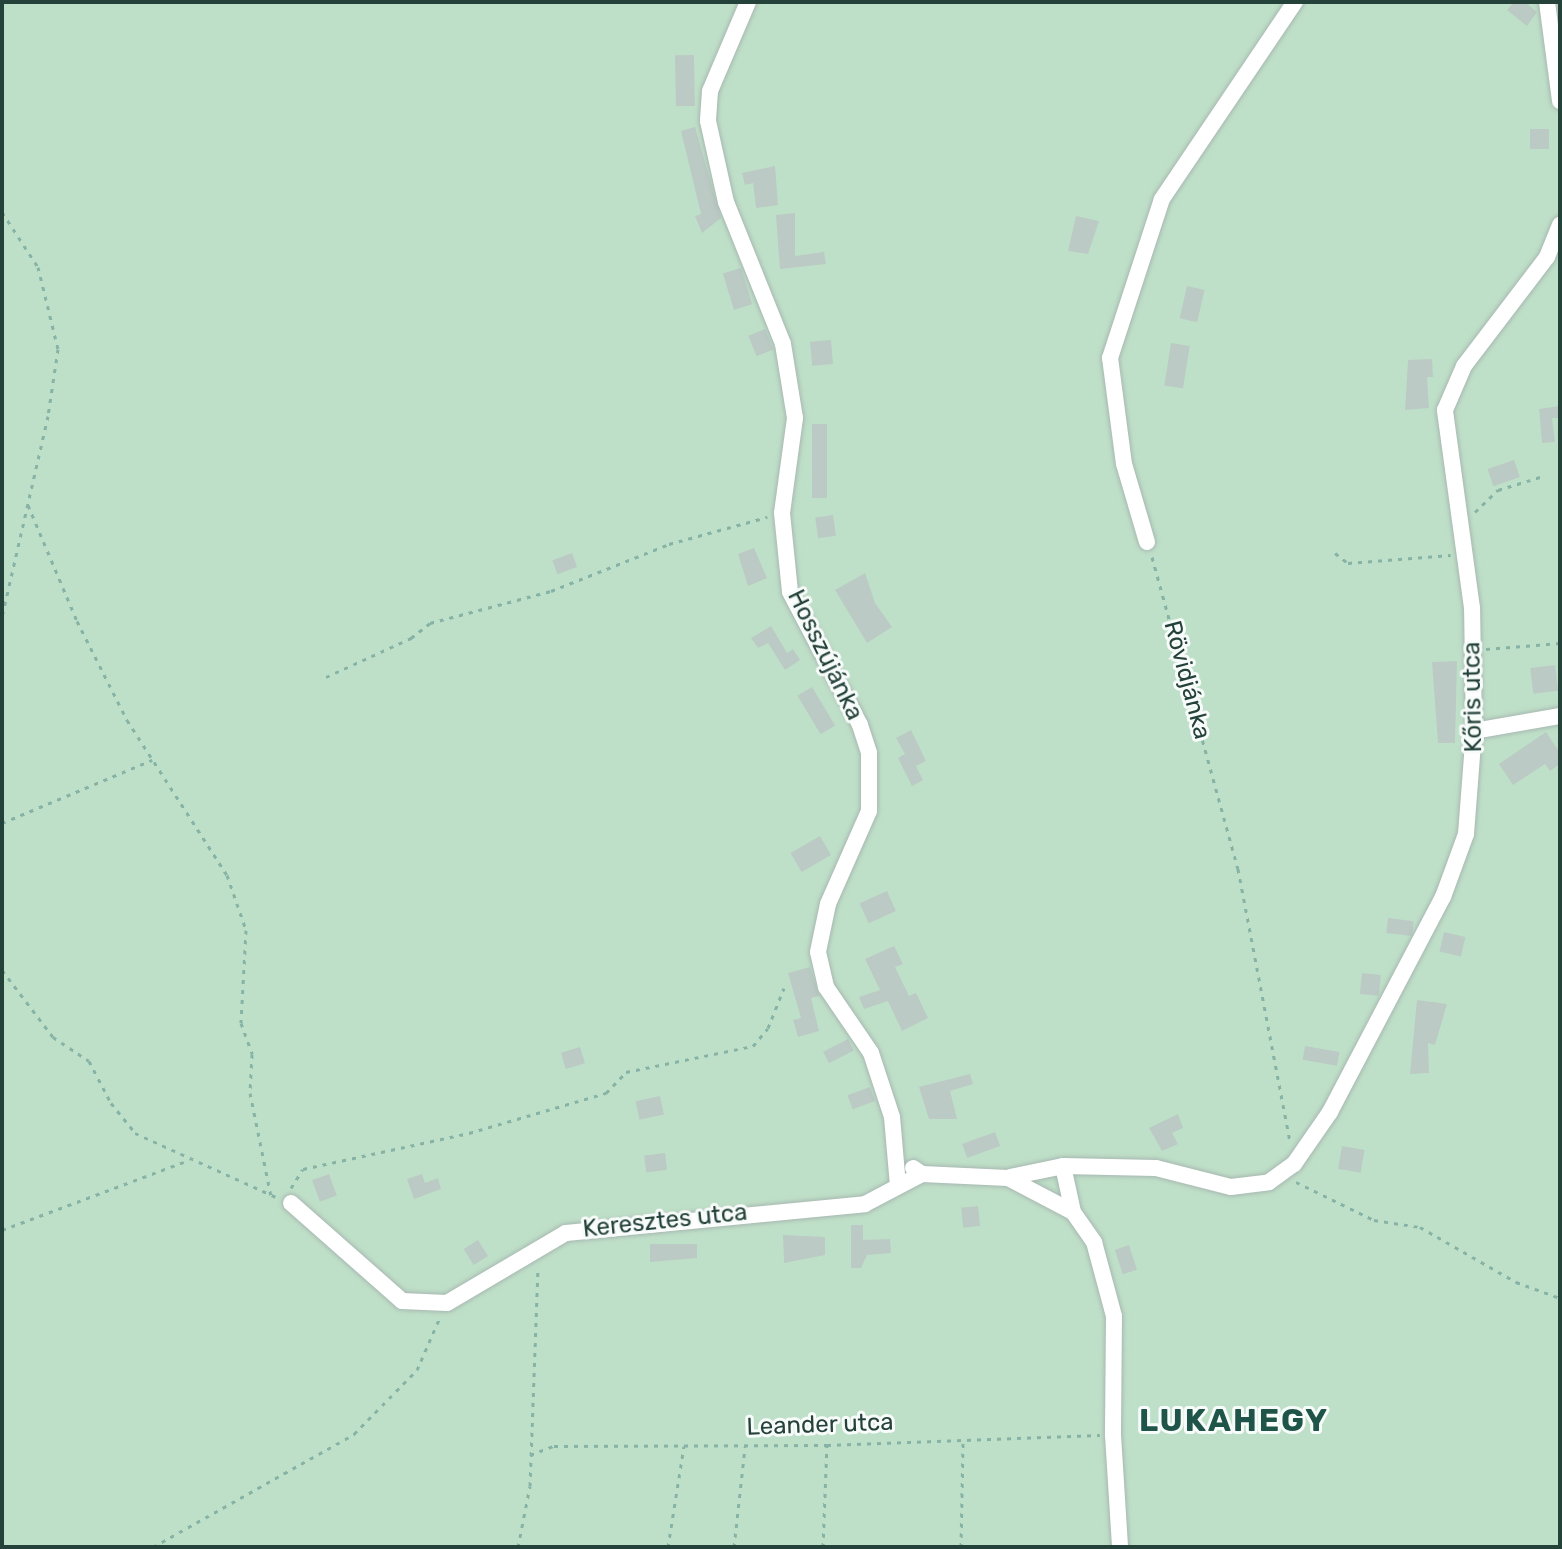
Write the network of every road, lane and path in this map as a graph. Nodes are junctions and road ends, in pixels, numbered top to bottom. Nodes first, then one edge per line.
1 (748, 2) edge
2 (1295, 2) edge
3 (1547, 2) edge
4 (1560, 101) edge
5 (2, 212) edge
6 (1560, 224) edge
7 (1540, 477) dead end
8 (28, 505) junction
9 (782, 513) junction
10 (1463, 528) junction
11 (1147, 542) joint
12 (1335, 553) dead end
13 (1466, 553) junction
14 (2, 617) edge
15 (1560, 643) edge
16 (1470, 650) junction
17 (326, 677) dead end
18 (1560, 716) edge
19 (1474, 731) junction
20 (152, 760) junction
21 (2, 823) edge
22 (2, 970) edge
23 (784, 988) dead end
24 (898, 1159) junction
25 (190, 1160) junction
26 (1294, 1164) junction
27 (1063, 1166) junction
28 (922, 1174) junction
29 (1278, 1176) junction
30 (1008, 1178) junction
31 (898, 1185) junction
32 (271, 1196) junction
33 (291, 1203) junction
34 (1073, 1212) junction
35 (2, 1230) edge
36 (539, 1245) junction
37 (1560, 1298) edge
38 (447, 1303) junction
39 (1113, 1435) junction
40 (963, 1441) junction
41 (827, 1445) junction
42 (684, 1446) junction
43 (745, 1446) junction
44 (530, 1455) junction
45 (153, 1547) edge
46 (518, 1547) edge
47 (668, 1547) edge
48 (734, 1547) edge
49 (823, 1547) edge
50 (961, 1547) edge
51 (1120, 1547) edge

1 - 9 street, Hosszújánka
2 - 11 street
3 - 4 street
5 - 8 path
6 - 10 street, Kőris utca
7 - 10 path
8 - 14 path
8 - 20 path
9 - 17 path
9 - 24 street, Hosszújánka
10 - 13 street, Kőris utca
11 - 26 path, Rövidjánka
12 - 13 path
13 - 16 street, Kőris utca
15 - 16 path
16 - 19 street, Kőris utca
18 - 19 street
19 - 26 street, Kőris utca
20 - 21 path
20 - 32 path
22 - 25 path
23 - 33 path
24 - 28 street, Keresztes utca
24 - 31 street
25 - 32 path
25 - 35 path
26 - 29 street
27 - 29 street
27 - 30 street
27 - 34 street
28 - 30 street, Keresztes utca
28 - 31 street, Keresztes utca
29 - 37 path
30 - 34 street, Keresztes utca
31 - 36 street, Keresztes utca
32 - 33 path
33 - 38 street
34 - 39 street, Keresztes utca
36 - 38 street, Keresztes utca
36 - 44 path
38 - 45 path
39 - 40 path, Leander utca
39 - 51 street, Keresztes utca
40 - 41 path, Leander utca
40 - 50 path
41 - 43 path, Leander utca
41 - 49 path
42 - 43 path, Leander utca
42 - 44 path, Leander utca
42 - 47 path
43 - 48 path
44 - 46 path

